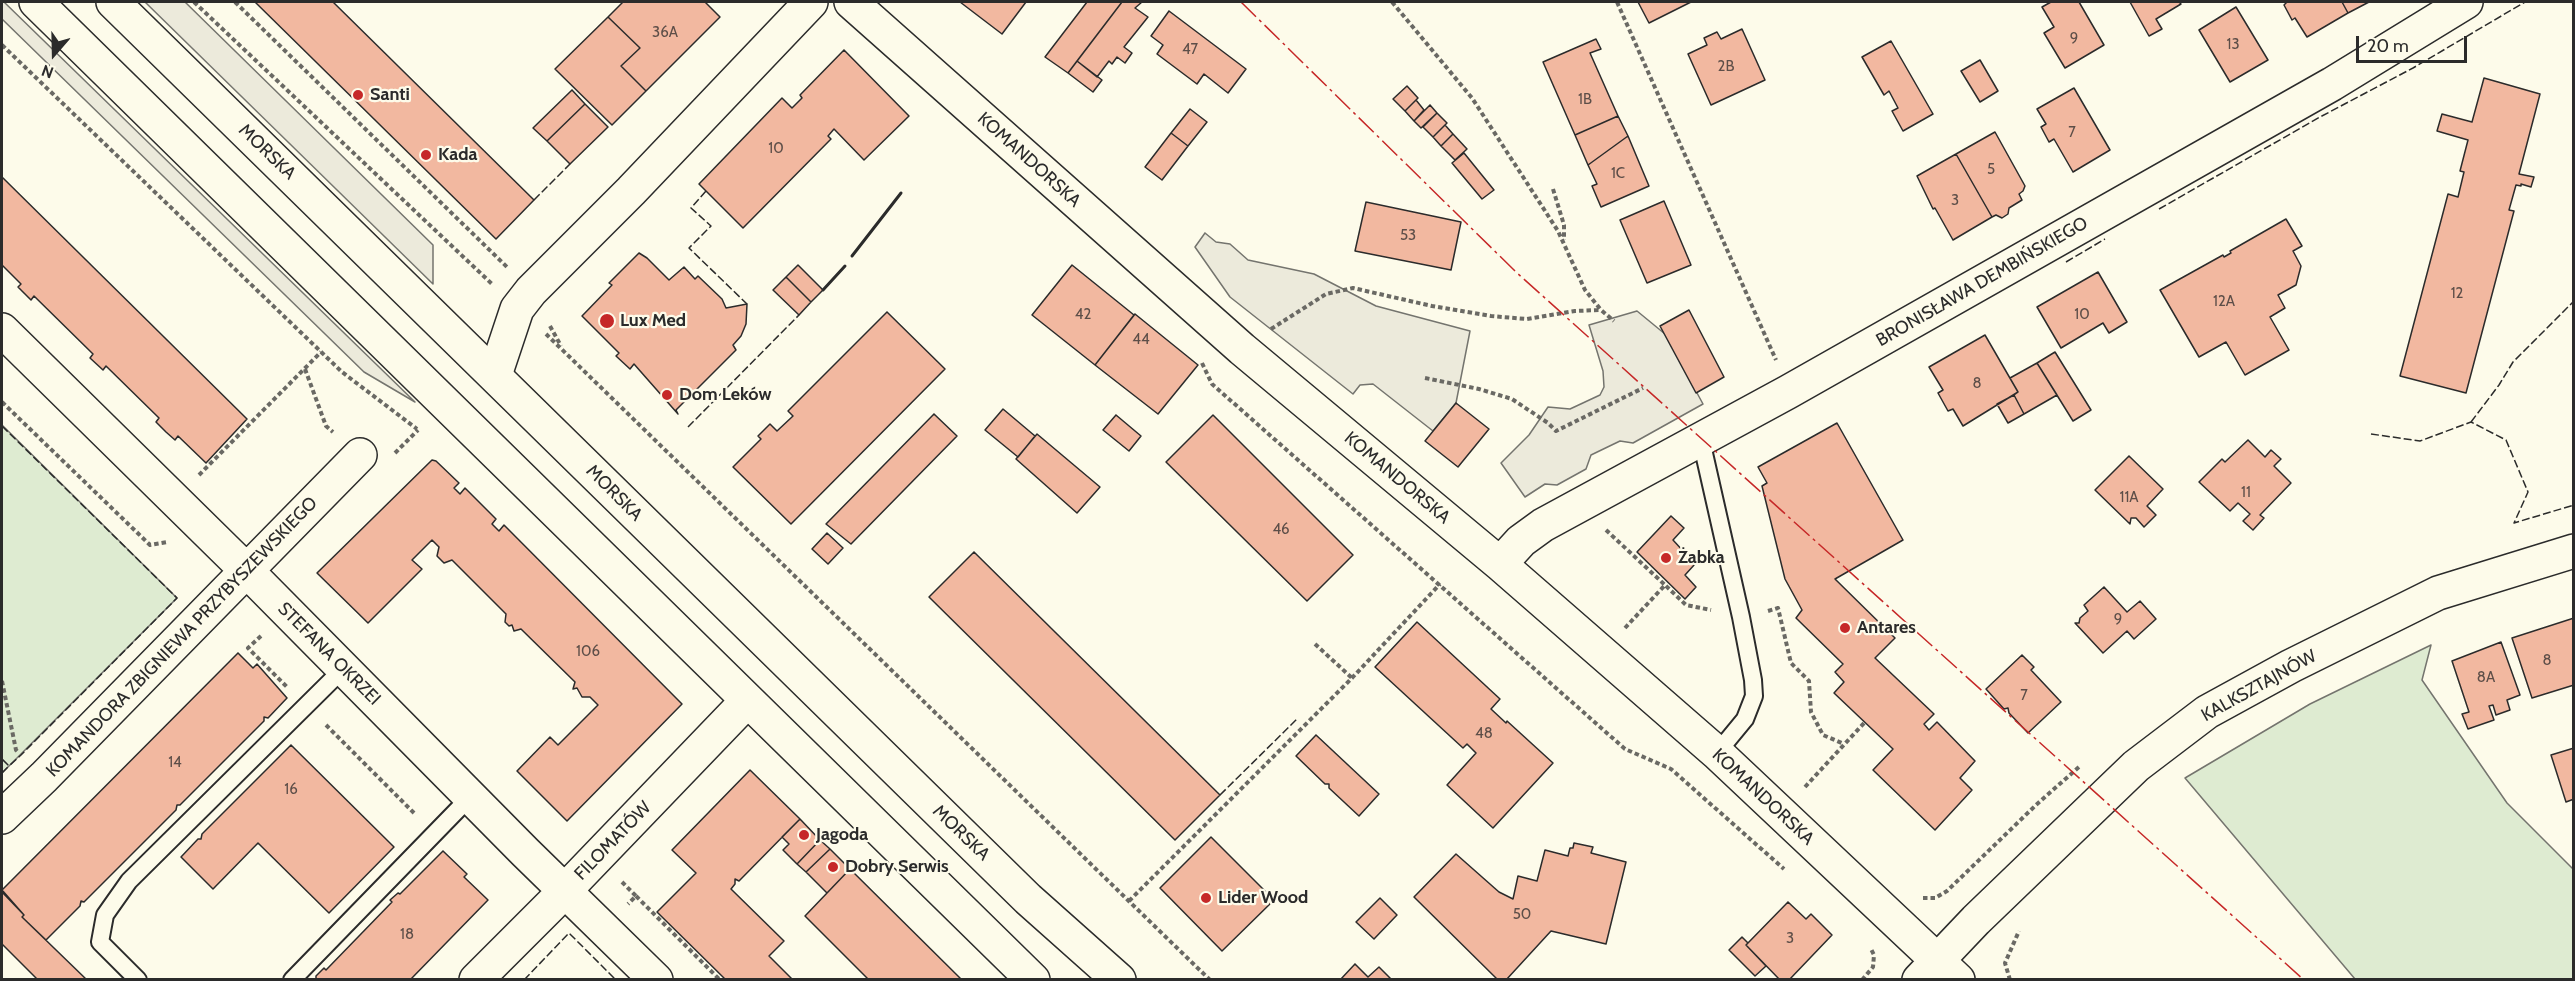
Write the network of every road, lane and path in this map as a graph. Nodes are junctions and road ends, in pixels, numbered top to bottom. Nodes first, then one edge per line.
1 (36, 2) edge
2 (113, 2) edge
3 (194, 2) edge
4 (236, 2) edge
5 (811, 2) edge
6 (850, 2) edge
7 (1392, 2) edge
8 (1617, 2) edge
9 (2466, 2) edge
10 (2, 45) edge
11 (1552, 189) dead end
12 (1564, 243) junction
13 (524, 300) junction
14 (1601, 310) junction
15 (1614, 321) dead end
16 (2, 330) edge
17 (1242, 349) junction
18 (563, 350) junction
19 (321, 352) junction
20 (305, 369) junction
21 (495, 375) junction
22 (1425, 378) dead end
23 (1642, 388) dead end
24 (1788, 392) junction
25 (2, 402) edge
26 (418, 430) junction
27 (427, 438) dead end
28 (1701, 440) junction
29 (401, 447) dead end
30 (360, 455) joint
31 (190, 483) dead end
32 (1605, 528) dead end
33 (179, 541) dead end
34 (2574, 551) edge
35 (1500, 564) junction
36 (1423, 570) dead end
37 (247, 571) junction
38 (1440, 584) junction
39 (1665, 585) junction
40 (1742, 617) junction
41 (1623, 630) dead end
42 (265, 632) dead end
43 (1316, 644) dead end
44 (344, 668) junction
45 (1352, 678) junction
46 (2, 681) edge
47 (747, 701) junction
48 (306, 705) junction
49 (1865, 722) dead end
50 (1844, 744) junction
51 (1717, 753) junction
52 (2087, 761) dead end
53 (44, 777) junction
54 (1801, 792) dead end
55 (471, 796) junction
56 (2, 817) edge
57 (435, 833) junction
58 (1788, 872) dead end
59 (565, 890) junction
60 (1915, 895) dead end
61 (636, 896) dead end
62 (1129, 901) junction
63 (2020, 929) dead end
64 (1868, 944) dead end
65 (1937, 973) edge
66 (138, 980) edge
67 (292, 980) edge
68 (476, 980) edge
69 (656, 980) edge
70 (720, 980) edge
71 (1033, 980) edge
72 (1119, 980) edge
73 (1210, 980) edge
74 (1862, 980) edge
75 (2010, 980) edge

1 - 47 street
2 - 21 street, MORSKA
3 - 13 path
4 - 13 path
5 - 13 street
6 - 17 street, KOMANDORSKA
7 - 12 path
8 - 24 path
9 - 24 street, BRONISŁAWA DEMBIŃSKIEGO
10 - 19 path
11 - 12 path
12 - 14 path
13 - 18 path
13 - 18 path
13 - 21 street
14 - 15 path
14 - 17 path
16 - 37 street, STEFANA OKRZEI
17 - 35 street, KOMANDORSKA
18 - 62 path
19 - 20 path
19 - 26 path
20 - 30 path
20 - 31 path
21 - 72 street, MORSKA
22 - 23 path
24 - 28 street, BRONISŁAWA DEMBIŃSKIEGO
25 - 33 path
26 - 27 path
26 - 29 path
28 - 35 street, BRONISŁAWA DEMBIŃSKIEGO
28 - 40 lane
30 - 37 street, KOMANDORA ZBIGNIEWA PRZYBYSZEWSKIEGO
32 - 39 path
34 - 65 street, KALKSZTAJNÓW
35 - 51 street, KOMANDORSKA
36 - 38 path
37 - 44 street, STEFANA OKRZEI
37 - 53 street, KOMANDORA ZBIGNIEWA PRZYBYSZEWSKIEGO
38 - 45 path
38 - 58 path
39 - 40 path
39 - 41 path
40 - 50 path
40 - 51 lane
42 - 48 path
43 - 45 path
44 - 48 lane
44 - 55 street, STEFANA OKRZEI
45 - 62 path
46 - 53 path
47 - 59 street, FILOMATÓW
47 - 71 street
48 - 57 path
48 - 66 lane
49 - 50 path
50 - 54 path
51 - 65 street, KOMANDORSKA
52 - 60 path
53 - 56 street, KOMANDORA ZBIGNIEWA PRZYBYSZEWSKIEGO
55 - 57 lane
55 - 59 street, STEFANA OKRZEI
57 - 67 lane
59 - 68 street, FILOMATÓW
59 - 69 street, STEFANA OKRZEI
61 - 70 path
62 - 73 path
63 - 75 path
64 - 74 path

